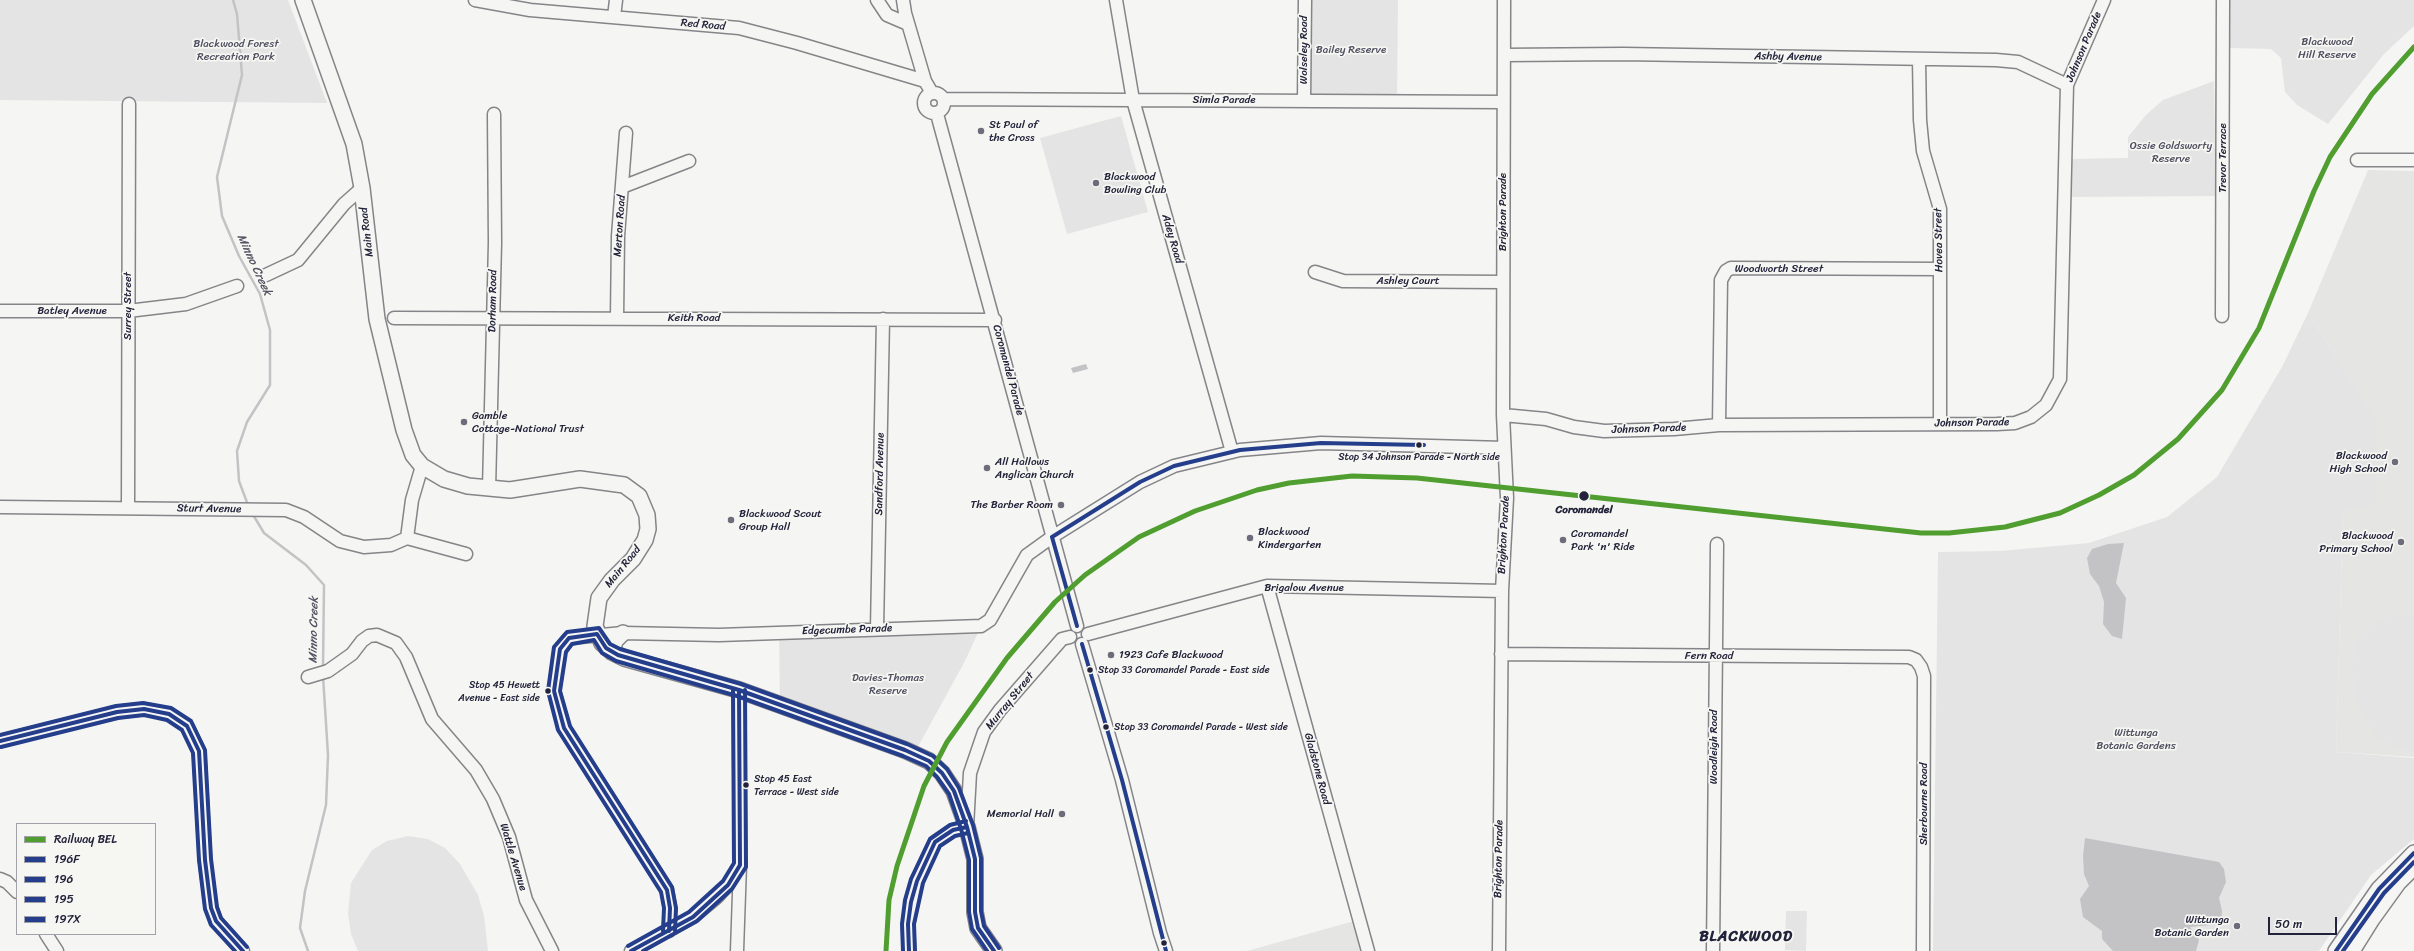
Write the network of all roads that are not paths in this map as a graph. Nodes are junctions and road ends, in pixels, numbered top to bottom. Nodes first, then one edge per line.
1 (303, 0) edge
2 (475, 0) edge
3 (616, 0) edge
4 (877, 0) edge
5 (903, 0) edge
6 (1116, 0) edge
7 (1305, 0) edge
8 (1504, 0) edge
9 (2104, 0) edge
10 (2223, 0) edge
11 (614, 18) junction
12 (903, 19) junction
13 (1504, 55) junction
14 (1919, 59) junction
15 (925, 81) junction
16 (2067, 85) junction
17 (932, 93) junction
18 (944, 99) junction
19 (1133, 100) junction
20 (1304, 101) junction
21 (1503, 102) junction
22 (129, 104) dead end
23 (494, 114) dead end
24 (937, 114) junction
25 (626, 133) dead end
26 (2357, 160) dead end
27 (2414, 160) edge
28 (689, 161) dead end
29 (622, 187) junction
30 (362, 188) junction
31 (1940, 269) junction
32 (1316, 272) dead end
33 (266, 275) dead end
34 (1503, 282) junction
35 (238, 286) dead end
36 (0, 311) edge
37 (128, 311) junction
38 (2222, 316) dead end
39 (394, 318) dead end
40 (493, 318) junction
41 (617, 318) junction
42 (883, 319) junction
43 (994, 320) junction
44 (1503, 414) junction
45 (1940, 424) junction
46 (1719, 425) junction
47 (1504, 448) junction
48 (1232, 452) junction
49 (422, 466) junction
50 (489, 489) junction
51 (0, 507) edge
52 (128, 507) junction
53 (1052, 537) junction
54 (407, 538) junction
55 (1717, 544) dead end
56 (466, 554) dead end
57 (1267, 586) junction
58 (1502, 592) junction
59 (1077, 626) junction
60 (877, 629) junction
61 (623, 633) junction
62 (597, 634) junction
63 (1070, 637) junction
64 (1085, 639) junction
65 (612, 652) junction
66 (1501, 654) junction
67 (1714, 656) junction
68 (1916, 660) joint
69 (318, 674) dead end
70 (739, 690) junction
71 (0, 741) edge
72 (967, 826) junction
73 (2414, 853) edge
74 (740, 865) junction
75 (2414, 867) edge
76 (0, 879) edge
77 (16, 891) edge
78 (669, 931) junction
79 (47, 935) edge
80 (57, 951) edge
81 (242, 951) edge
82 (552, 951) edge
83 (631, 951) edge
84 (737, 951) edge
85 (909, 951) edge
86 (994, 951) edge
87 (1166, 951) edge
88 (1368, 951) edge
89 (1499, 951) edge
90 (1713, 951) edge
91 (1923, 951) edge
92 (2336, 951) edge
93 (2352, 951) edge

1 - 30 main road, Main Road
2 - 11 street, Red Road
3 - 11 street
4 - 12 street
5 - 12 street
6 - 19 street, Adey Road
7 - 20 street, Wolseley Road
8 - 13 street, Brighton Parade
9 - 16 street, Johnson Parade
10 - 38 street, Trevor Terrace
11 - 15 street, Red Road
12 - 15 street
13 - 14 street, Ashby Avenue
13 - 21 street, Brighton Parade
14 - 16 street, Ashby Avenue
14 - 31 street, Hovea Street
15 - 17 street
16 - 45 street, Johnson Parade
17 - 18 street
17 - 24 street
18 - 19 street, Simla Parade
18 - 24 street
19 - 20 street, Simla Parade
19 - 48 street, Adey Road
20 - 21 street, Simla Parade
21 - 34 street, Brighton Parade
22 - 37 street, Surrey Street
23 - 40 street, Dorham Road
24 - 43 street, Coromandel Parade
25 - 29 street, Merton Road
26 - 27 street
28 - 29 street
29 - 41 street, Merton Road
30 - 33 street
30 - 49 main road, Main Road
31 - 45 street, Hovea Street
31 - 46 street, Woodworth Street
32 - 34 street, Ashley Court
34 - 44 street, Brighton Parade
35 - 37 street, Batley Avenue
36 - 37 street, Batley Avenue
37 - 52 street, Surrey Street
39 - 40 street, Keith Road
40 - 41 street, Keith Road
40 - 50 street, Dorham Road
41 - 42 street, Keith Road
42 - 43 street, Keith Road
42 - 60 street, Sandford Avenue
43 - 53 street, Coromandel Parade
44 - 46 street, Johnson Parade
44 - 47 street, Brighton Parade
45 - 46 street, Johnson Parade
47 - 48 street
47 - 58 street, Brighton Parade
48 - 53 street
49 - 50 main road, Main Road
49 - 54 street
50 - 62 main road, Main Road
51 - 52 street, Sturt Avenue
52 - 54 street, Sturt Avenue
53 - 59 street, Coromandel Parade
53 - 60 street, Edgecumbe Parade
54 - 56 street
55 - 67 street, Woodleigh Road
57 - 58 street, Brigalow Avenue
57 - 64 street, Brigalow Avenue
57 - 88 street, Gladstone Road
58 - 66 street, Brighton Parade
59 - 63 street
59 - 64 street
60 - 61 street, Edgecumbe Parade
61 - 62 street, Edgecumbe Parade
61 - 65 main road
62 - 65 main road
62 - 78 street, Edgecumbe Parade
63 - 64 street
63 - 72 street, Murray Street
64 - 87 street
65 - 70 main road
66 - 67 street, Fern Road
66 - 89 street, Brighton Parade
67 - 68 street, Fern Road
67 - 90 street, Woodleigh Road
68 - 91 street, Sherbourne Road
69 - 82 street, Wattle Avenue
70 - 72 main road
70 - 74 street
71 - 81 street
72 - 85 street
72 - 86 main road
73 - 92 main road
74 - 78 street
74 - 84 street
75 - 93 main road
76 - 77 street
78 - 83 street
79 - 80 street

